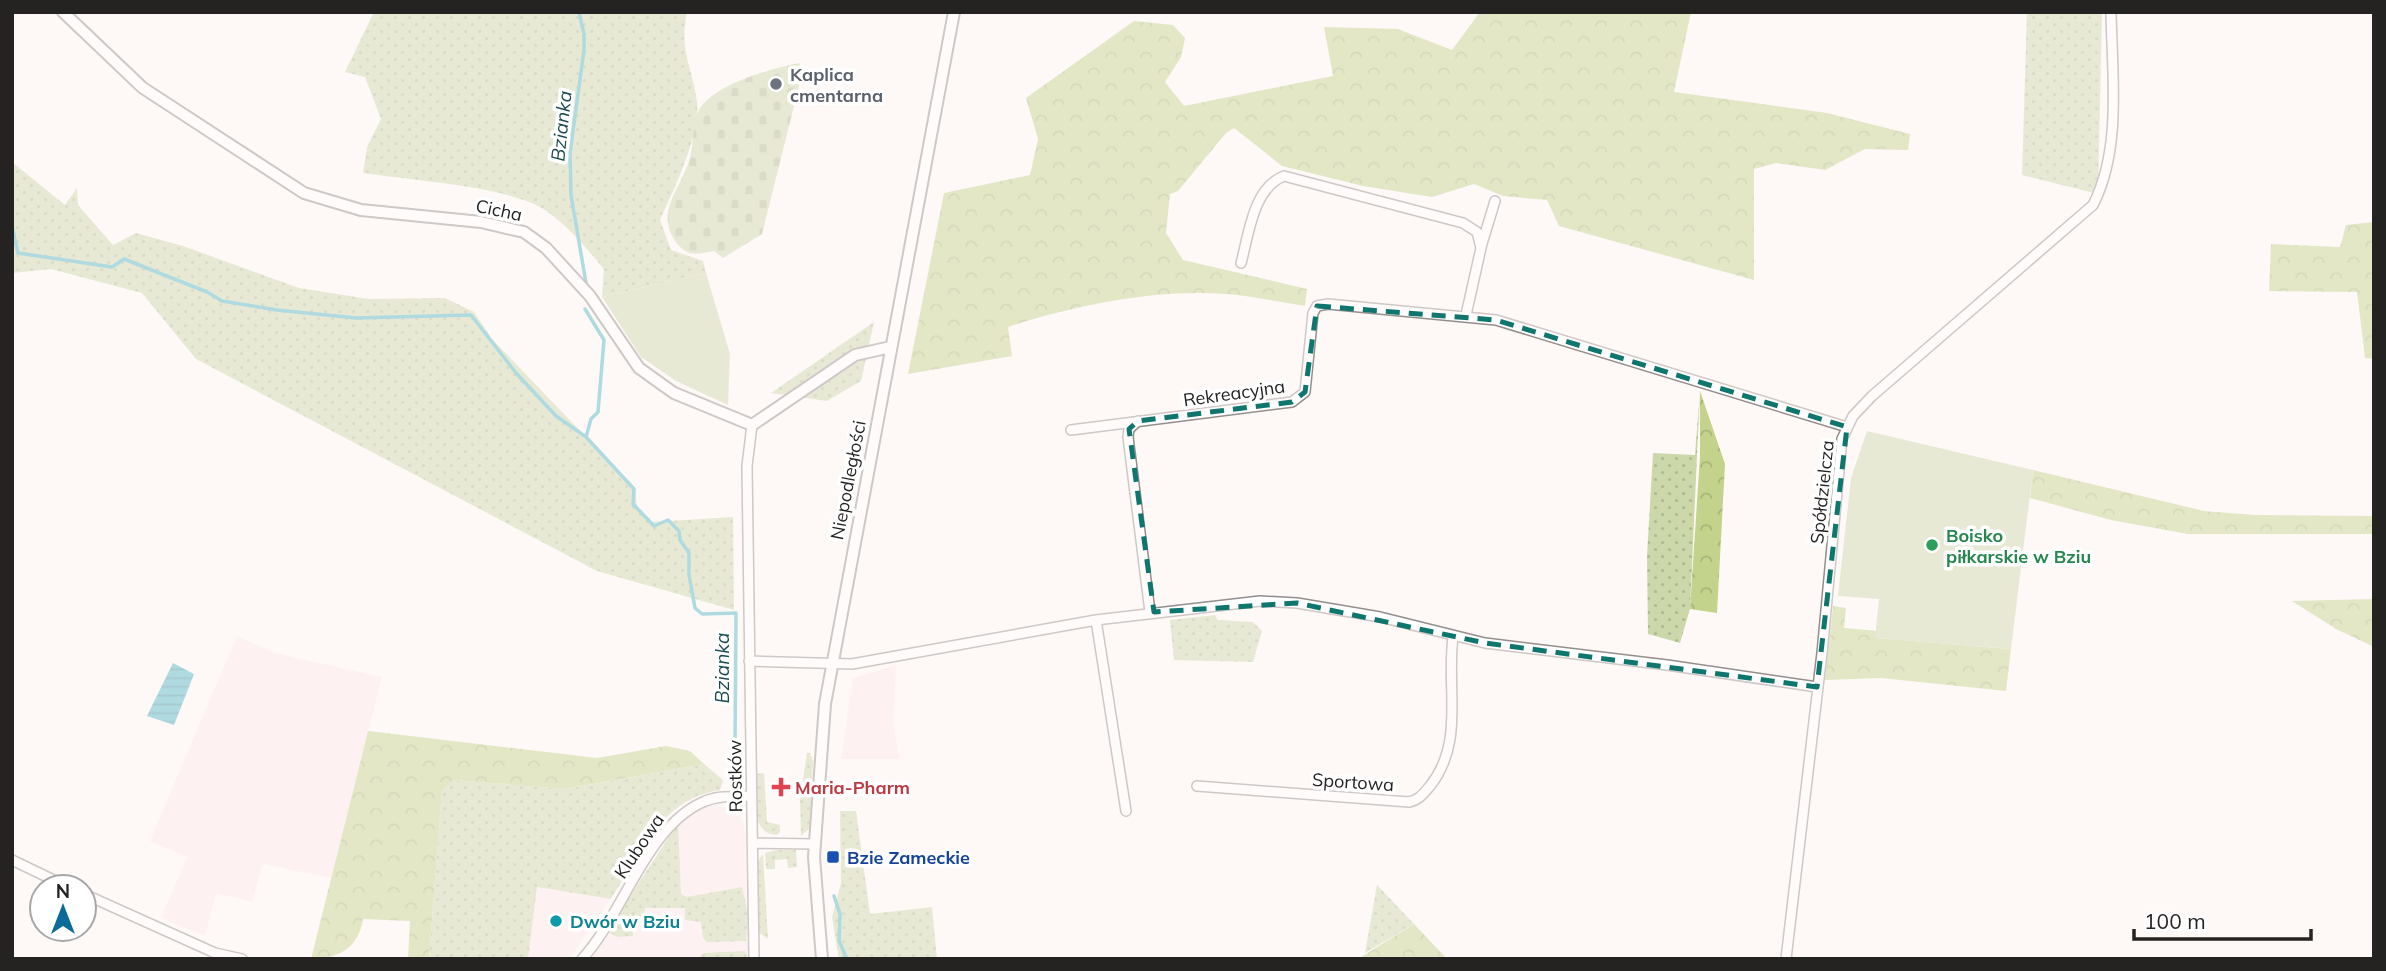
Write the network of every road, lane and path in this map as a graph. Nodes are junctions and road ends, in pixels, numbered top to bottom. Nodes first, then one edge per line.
1 (64, 12) edge
2 (954, 12) edge
3 (2111, 12) edge
4 (1495, 201) dead end
5 (1481, 248) junction
6 (1241, 263) dead end
7 (1466, 316) junction
8 (891, 347) junction
9 (1138, 421) junction
10 (752, 425) junction
11 (1847, 426) junction
12 (1071, 430) dead end
13 (1150, 612) junction
14 (1096, 620) junction
15 (1452, 637) junction
16 (749, 661) junction
17 (831, 666) junction
18 (1817, 687) junction
19 (1197, 786) dead end
20 (751, 796) junction
21 (1126, 811) dead end
22 (751, 843) junction
23 (815, 844) junction
24 (12, 860) edge
25 (39, 873) edge
26 (98, 900) edge
27 (242, 959) edge
28 (583, 959) edge
29 (754, 959) edge
30 (822, 959) edge
31 (1786, 959) edge

1 - 10 street, Cicha
2 - 8 street, Niepodległości
3 - 11 street, Spółdzielcza
4 - 5 street
5 - 6 street
5 - 7 street
7 - 9 street, Rekreacyjna
7 - 11 street, Rekreacyjna
8 - 10 street
8 - 17 street, Niepodległości
9 - 12 street, Rekreacyjna
9 - 13 street
10 - 16 street, Rostków
11 - 18 street, Spółdzielcza
13 - 14 street
13 - 15 street
14 - 17 street
14 - 21 street
15 - 18 street
15 - 19 street, Sportowa
16 - 17 street
16 - 20 street, Rostków
17 - 23 street, Niepodległości
18 - 31 street, Spółdzielcza
20 - 22 street, Rostków
20 - 28 street, Klubowa
22 - 23 street
22 - 29 street, Rostków
23 - 30 street, Niepodległości
24 - 25 street
26 - 27 street

